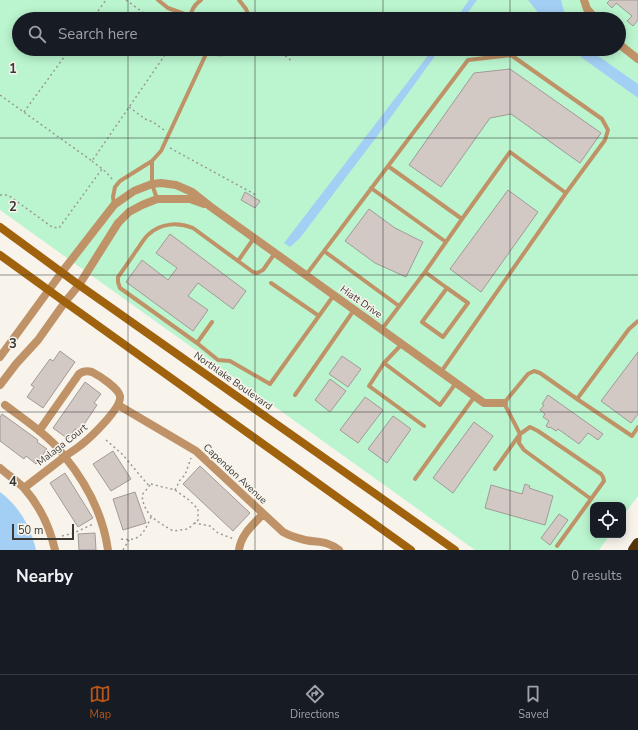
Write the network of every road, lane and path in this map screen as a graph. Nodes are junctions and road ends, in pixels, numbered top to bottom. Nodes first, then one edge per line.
1 (106, 0) edge
2 (126, 0) edge
3 (158, 0) edge
4 (201, 0) edge
5 (239, 0) edge
6 (584, 0) edge
7 (97, 12) edge
8 (142, 12) edge
9 (177, 12) edge
10 (192, 12) edge
11 (247, 12) edge
12 (590, 12) edge
13 (626, 50) edge
14 (65, 56) edge
15 (164, 56) edge
16 (205, 56) edge
17 (285, 56) edge
18 (502, 56) edge
19 (511, 56) edge
20 (638, 59) edge
21 (293, 62) dead end
22 (0, 95) edge
23 (129, 107) junction
24 (24, 112) junction
25 (169, 134) junction
26 (164, 145) junction
27 (152, 161) junction
28 (92, 162) junction
29 (388, 166) junction
30 (102, 169) junction
31 (152, 184) junction
32 (117, 185) junction
33 (372, 188) junction
34 (566, 193) junction
35 (0, 195) edge
36 (256, 195) dead end
37 (157, 199) junction
38 (114, 205) junction
39 (211, 207) junction
40 (462, 219) junction
41 (0, 227) edge
42 (255, 238) junction
43 (446, 242) junction
44 (324, 251) junction
45 (275, 253) junction
46 (0, 255) edge
47 (238, 261) junction
48 (62, 272) junction
49 (425, 272) junction
50 (306, 275) junction
51 (272, 283) dead end
52 (79, 284) junction
53 (447, 288) junction
54 (49, 291) junction
55 (334, 295) junction
56 (65, 302) junction
57 (399, 306) junction
58 (354, 310) junction
59 (319, 316) junction
60 (638, 321) edge
61 (212, 322) dead end
62 (382, 329) junction
63 (197, 343) junction
64 (403, 344) junction
65 (0, 357) edge
66 (384, 363) junction
67 (441, 372) junction
68 (456, 383) junction
69 (0, 386) edge
70 (295, 395) dead end
71 (475, 396) junction
72 (577, 399) junction
73 (504, 404) junction
74 (5, 405) dead end
75 (118, 405) junction
76 (424, 426) dead end
77 (638, 427) edge
78 (39, 431) junction
79 (520, 434) junction
80 (106, 440) dead end
81 (196, 450) junction
82 (64, 456) junction
83 (0, 468) edge
84 (495, 469) dead end
85 (415, 479) dead end
86 (149, 486) junction
87 (24, 488) junction
88 (175, 490) junction
89 (591, 499) junction
90 (263, 514) junction
91 (151, 517) junction
92 (97, 522) dead end
93 (194, 523) junction
94 (62, 536) dead end
95 (234, 539) dead end
96 (121, 540) dead end
97 (129, 540) junction
98 (638, 544) edge
99 (557, 546) dead end
100 (55, 550) edge
101 (108, 550) edge
102 (123, 550) edge
103 (239, 550) edge
104 (339, 550) edge
105 (410, 550) edge
106 (455, 550) edge
107 (634, 550) edge

1 - 7 path
2 - 8 path
3 - 9 lane
4 - 10 lane
5 - 11 lane
6 - 12 street
13 - 20 street
14 - 24 path
15 - 23 path
16 - 25 lane
17 - 21 path
18 - 29 lane
19 - 34 lane
22 - 24 path
23 - 25 path
23 - 28 path
24 - 28 path
25 - 26 lane
26 - 27 lane
26 - 36 path
27 - 31 lane
27 - 32 lane
28 - 30 path
29 - 33 lane
29 - 40 lane
30 - 32 path
30 - 35 path
31 - 37 lane
31 - 38 street, Hiatt Drive
31 - 39 street, Hiatt Drive
32 - 38 lane
33 - 43 lane
33 - 44 lane
34 - 40 lane
34 - 67 lane
37 - 39 street, Hiatt Drive
37 - 52 street, Hiatt Drive
38 - 48 street, Hiatt Drive
39 - 42 street, Hiatt Drive
40 - 43 lane
41 - 48 main road, Northlake Boulevard
42 - 45 street, Hiatt Drive
42 - 47 lane
43 - 49 lane
44 - 50 lane
44 - 57 lane
45 - 47 lane
45 - 50 street, Hiatt Drive
46 - 54 main road
47 - 63 lane
48 - 52 main road, Northlake Boulevard
48 - 54 street, Hiatt Drive
49 - 53 lane
49 - 57 lane
50 - 55 street, Hiatt Drive
51 - 59 lane
52 - 56 street, Hiatt Drive
52 - 106 main road, Northlake Boulevard
53 - 53 lane
54 - 56 main road
54 - 65 street, Hiatt Drive
55 - 58 street, Hiatt Drive
55 - 59 lane
56 - 69 street, Hiatt Drive
56 - 105 main road
57 - 62 lane
58 - 62 street, Hiatt Drive
58 - 70 lane
59 - 63 lane
60 - 72 lane
61 - 63 lane
62 - 64 street, Hiatt Drive
64 - 66 lane
64 - 67 street, Hiatt Drive
66 - 68 lane
66 - 76 lane
67 - 68 street, Hiatt Drive
68 - 71 street, Hiatt Drive
71 - 73 street, Hiatt Drive
71 - 85 lane
72 - 73 lane
72 - 77 lane
73 - 79 lane
74 - 78 street
75 - 78 street
75 - 81 street, Capendon Avenue
75 - 82 street, Malaga Court
78 - 82 street
79 - 84 lane
79 - 89 lane
79 - 89 lane
80 - 86 path
81 - 88 path
81 - 90 street, Capendon Avenue
82 - 87 street, Malaga Court
82 - 101 street
83 - 87 street
86 - 88 path
86 - 91 path
87 - 100 street
88 - 93 path
89 - 99 lane
90 - 103 street
90 - 104 street, Capendon Avenue
91 - 93 path
91 - 97 path
92 - 94 path
93 - 95 path
96 - 97 path
97 - 102 path
98 - 107 highway

